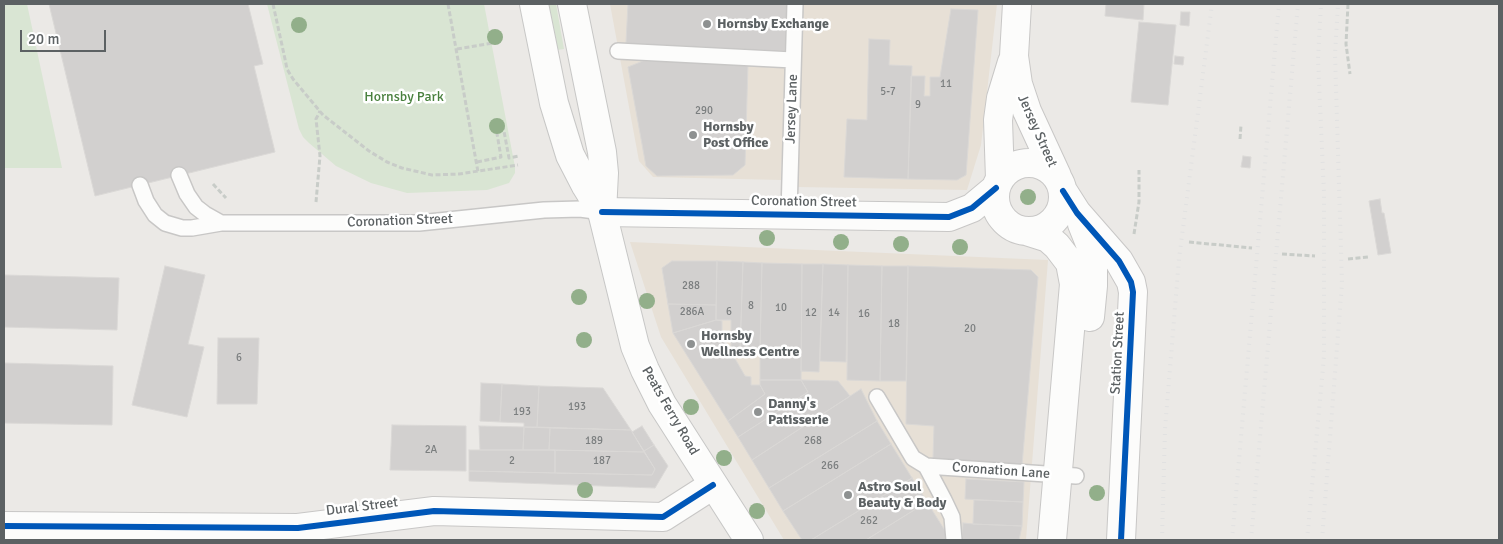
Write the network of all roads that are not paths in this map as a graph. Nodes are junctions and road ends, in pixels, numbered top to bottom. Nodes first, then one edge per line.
1 (534, 4) edge
2 (572, 4) edge
3 (795, 4) edge
4 (1017, 4) edge
5 (618, 51) dead end
6 (1014, 56) junction
7 (794, 60) junction
8 (179, 175) dead end
9 (998, 183) junction
10 (1060, 183) junction
11 (140, 185) dead end
12 (602, 212) junction
13 (1077, 213) junction
14 (790, 214) junction
15 (939, 217) junction
16 (221, 223) junction
17 (1022, 230) junction
18 (877, 397) dead end
19 (926, 466) junction
20 (1067, 475) junction
21 (713, 485) junction
22 (4, 526) edge
23 (749, 540) edge
24 (954, 540) edge
25 (1052, 540) edge
26 (1071, 540) edge
27 (1121, 540) edge

1 - 12 street, Peats Ferry Road
2 - 12 street, Peats Ferry Road
3 - 7 lane, Jersey Lane
4 - 6 street, Jersey Street
5 - 7 lane
6 - 9 street, Jersey Street
6 - 10 street, Jersey Street
7 - 14 lane, Jersey Lane
8 - 16 lane
9 - 10 street
9 - 15 street, Coronation Street
9 - 17 street
10 - 13 street, Station Street
10 - 17 street
11 - 16 lane, Coronation Street
12 - 14 street, Coronation Street
12 - 16 lane, Coronation Street
12 - 21 street, Peats Ferry Road
13 - 20 street, Station Street
13 - 27 street, Station Street
14 - 15 street, Coronation Street
15 - 17 street, Coronation Street
17 - 20 street, Station Street
18 - 19 lane, Coronation Lane
19 - 20 lane, Coronation Lane
19 - 24 lane, Coronation Lane
20 - 25 street, Station Street
20 - 26 street, Station Street
21 - 22 street, Dural Street
21 - 23 street, Peats Ferry Road

